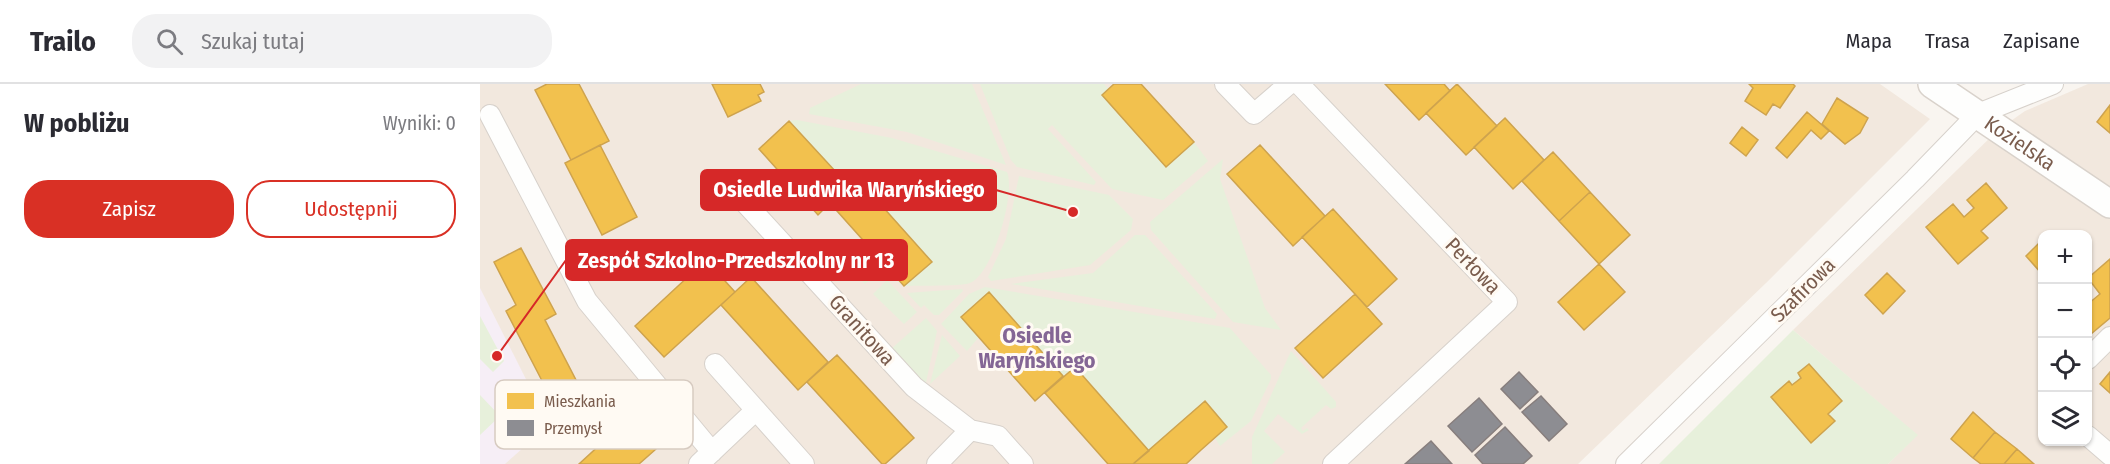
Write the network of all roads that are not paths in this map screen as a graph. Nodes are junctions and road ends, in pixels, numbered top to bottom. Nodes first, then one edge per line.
1 (1225, 84) edge
2 (1289, 84) edge
3 (1299, 84) edge
4 (1932, 84) edge
5 (2053, 84) edge
6 (1978, 114) junction
7 (490, 115) dead end
8 (737, 194) dead end
9 (2110, 204) edge
10 (2110, 337) edge
11 (2092, 355) edge
12 (715, 364) dead end
13 (647, 380) edge
14 (756, 410) junction
15 (970, 430) junction
16 (2092, 439) edge
17 (693, 441) edge
18 (2110, 455) edge
19 (706, 458) edge
20 (804, 464) edge
21 (937, 464) edge
22 (1023, 464) edge
23 (1333, 464) edge
24 (1626, 464) edge

1 - 2 street
3 - 23 street, Perłowa
4 - 6 street, Kozielska
5 - 6 street
6 - 9 street, Kozielska
6 - 24 street, Szafirowa
7 - 13 street
8 - 15 street, Granitowa
10 - 11 street
12 - 14 street
14 - 19 street
14 - 20 street
15 - 21 street
15 - 22 street, Granitowa
16 - 18 street
17 - 19 street

